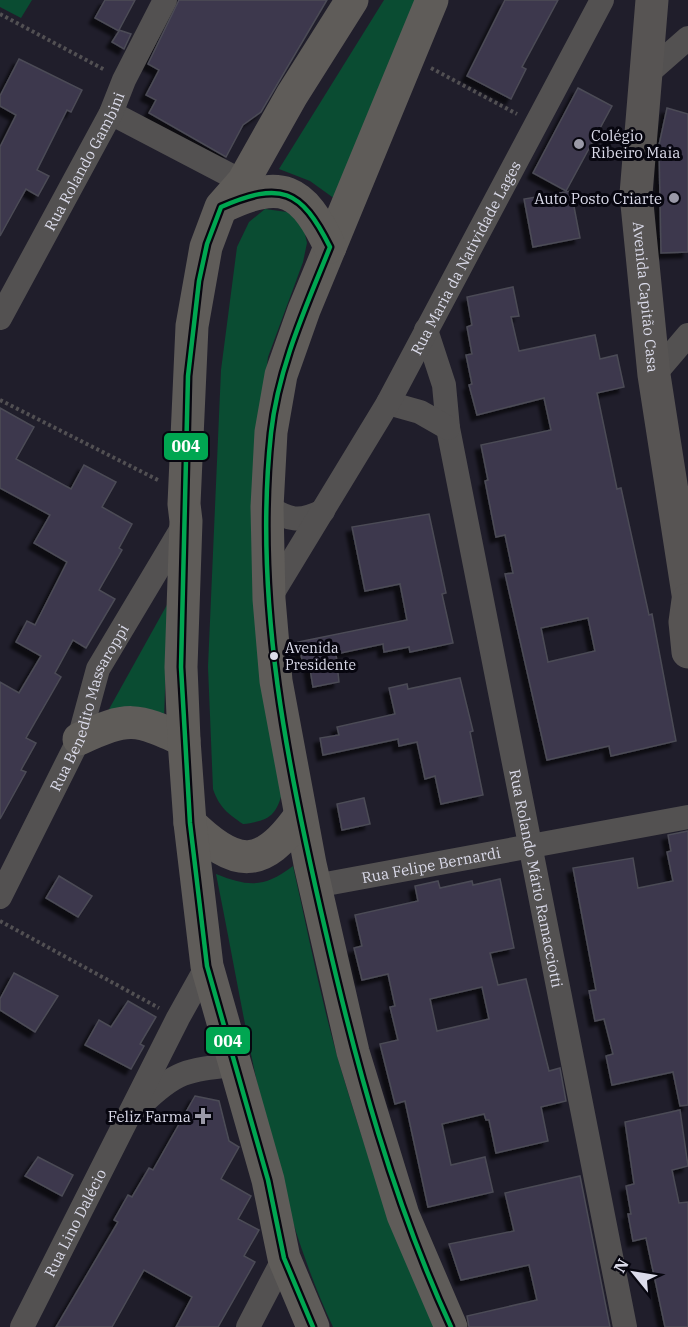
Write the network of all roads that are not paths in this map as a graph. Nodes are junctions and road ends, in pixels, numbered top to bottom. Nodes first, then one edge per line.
1 (165, 0) edge
2 (352, 0) edge
3 (432, 0) edge
4 (602, 0) edge
5 (652, 0) edge
6 (688, 38) edge
7 (647, 74) junction
8 (111, 113) junction
9 (243, 182) junction
10 (221, 207) junction
11 (330, 247) junction
12 (0, 318) edge
13 (426, 330) junction
14 (688, 335) edge
15 (654, 375) junction
16 (388, 403) junction
17 (448, 428) junction
18 (267, 507) junction
19 (323, 511) junction
20 (185, 513) junction
21 (688, 594) edge
22 (269, 599) junction
23 (688, 600) edge
24 (688, 652) edge
25 (79, 739) junction
26 (184, 740) junction
27 (300, 816) junction
28 (688, 817) edge
29 (190, 823) junction
30 (529, 845) junction
31 (315, 886) junction
32 (0, 897) edge
33 (207, 966) junction
34 (234, 1065) junction
35 (129, 1117) junction
36 (285, 1258) junction
37 (22, 1327) edge
38 (248, 1327) edge
39 (313, 1327) edge
40 (451, 1327) edge
41 (625, 1327) edge

1 - 8 street, Rua Rolando Gambini
2 - 9 main road
3 - 11 main road
4 - 13 street, Rua Maria da Natividade Lages
5 - 7 main road, Avenida Capitão Casa
6 - 7 street
7 - 15 main road, Avenida Capitão Casa
8 - 9 street
8 - 12 street, Rua Rolando Gambini
9 - 10 main road
10 - 11 main road
10 - 20 main road
11 - 18 main road
13 - 16 street, Rua Maria da Natividade Lages
13 - 17 street, Rua Rolando Mário Ramacciotti
14 - 15 street
15 - 21 main road, Avenida Capitão Casa
16 - 17 street
16 - 19 street, Rua Maria da Natividade Lages
17 - 30 street, Rua Rolando Mário Ramacciotti
18 - 19 street
18 - 22 main road
19 - 22 street, Rua Maria da Natividade Lages
20 - 25 street, Rua Benedito Massaroppi
20 - 26 main road
22 - 27 main road
23 - 24 main road
25 - 26 main road
25 - 32 street, Rua Benedito Massaroppi
26 - 29 main road
27 - 29 main road
27 - 31 main road
28 - 30 street, Rua Felipe Bernardi
29 - 33 main road
30 - 31 street, Rua Felipe Bernardi
30 - 41 street, Rua Rolando Mário Ramacciotti
31 - 40 main road
33 - 34 main road
33 - 35 street, Rua Lino Dalécio
34 - 35 street, Rua Lino Dalécio
34 - 36 main road
35 - 37 street, Rua Lino Dalécio
36 - 38 street
36 - 39 main road

